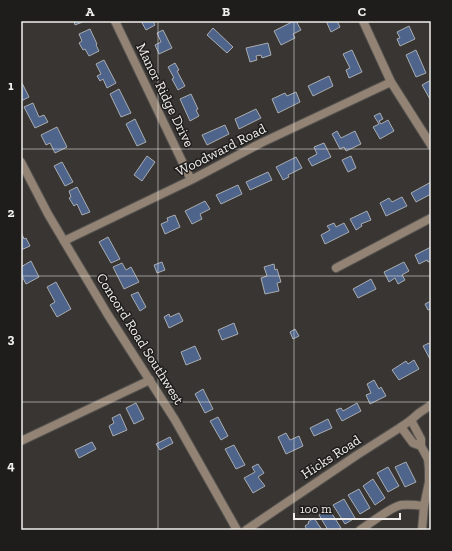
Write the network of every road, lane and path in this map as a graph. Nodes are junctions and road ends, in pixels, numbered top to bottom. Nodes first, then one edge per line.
1 (115, 21) edge
2 (362, 21) edge
3 (391, 82) junction
4 (431, 145) edge
5 (21, 162) edge
6 (191, 180) junction
7 (431, 218) edge
8 (64, 241) junction
9 (336, 268) dead end
10 (150, 380) junction
11 (431, 405) edge
12 (411, 420) junction
13 (401, 427) junction
14 (21, 441) edge
15 (421, 446) junction
16 (424, 506) junction
17 (237, 530) edge
18 (246, 530) edge
19 (360, 530) edge
20 (422, 530) edge

1 - 6 street, Manor Ridge Drive
2 - 3 street
3 - 4 street
3 - 6 street, Woodward Road
5 - 8 street, Concord Road Southwest
6 - 8 street, Woodward Road
7 - 9 street
8 - 10 street, Concord Road Southwest
10 - 14 street
10 - 17 street, Concord Road Southwest
11 - 12 street, Hicks Road
12 - 13 street, Hicks Road
12 - 15 street
13 - 15 street
13 - 18 street, Hicks Road
15 - 16 street
16 - 19 street
16 - 20 street

